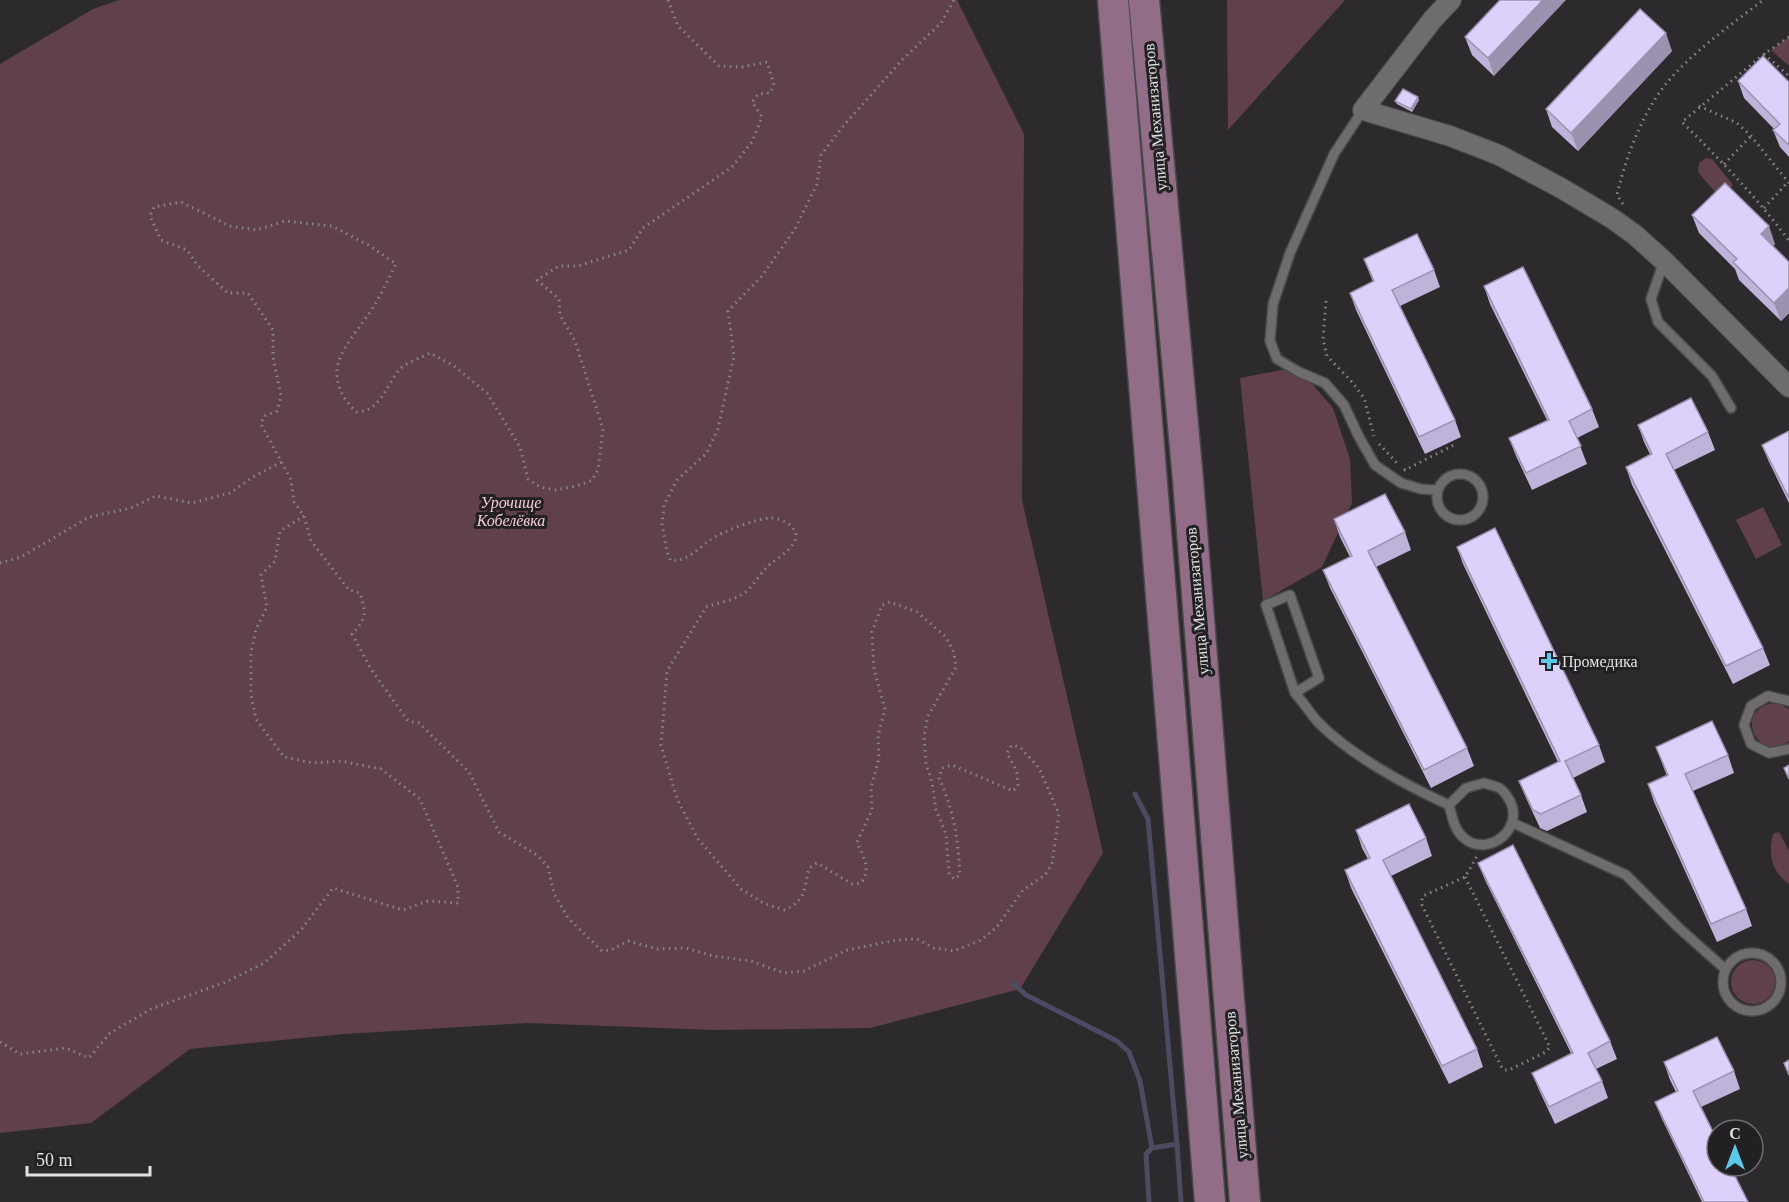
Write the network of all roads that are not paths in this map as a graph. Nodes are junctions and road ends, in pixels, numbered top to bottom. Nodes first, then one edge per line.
1 (1113, 0) edge
2 (1144, 0) edge
3 (1451, 0) edge
4 (1363, 110) junction
5 (1664, 261) junction
6 (1788, 385) edge
7 (1731, 408) dead end
8 (1436, 490) junction
9 (1295, 693) junction
10 (1789, 701) edge
11 (1789, 748) edge
12 (1449, 805) junction
13 (1513, 823) junction
14 (1725, 969) junction
15 (1789, 996) edge
16 (1778, 997) junction
17 (1210, 1202) edge
18 (1245, 1202) edge

1 - 17 main road, улица Механизаторов
2 - 18 main road, улица Механизаторов
3 - 4 street
4 - 5 street
4 - 8 lane
5 - 6 street
5 - 7 lane
8 - 8 lane
9 - 9 lane
9 - 12 lane
10 - 11 lane
12 - 13 lane
12 - 13 lane
13 - 14 lane
14 - 16 lane
14 - 16 lane
15 - 16 lane

